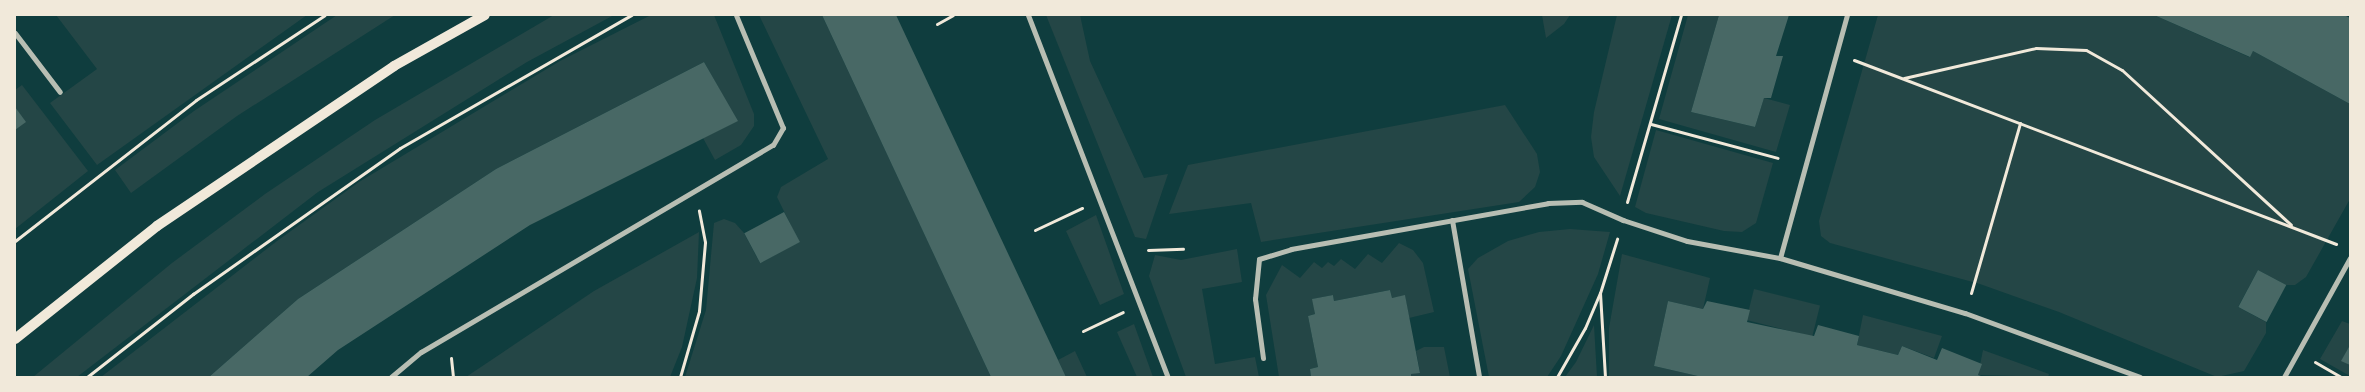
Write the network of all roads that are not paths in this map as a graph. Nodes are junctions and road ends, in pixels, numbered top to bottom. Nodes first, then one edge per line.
1 (485, 15) edge
2 (736, 15) edge
3 (1028, 15) edge
4 (1848, 15) edge
5 (15, 33) edge
6 (60, 92) dead end
7 (1452, 220) junction
8 (1780, 258) junction
9 (2350, 258) edge
10 (15, 339) edge
11 (1263, 358) dead end
12 (391, 377) edge
13 (1168, 377) edge
14 (1479, 377) edge
15 (2140, 377) edge
16 (2284, 377) edge

1 - 10 main road
2 - 12 street
3 - 13 street
4 - 8 street
5 - 6 street
7 - 8 street
7 - 11 street
7 - 14 street
8 - 15 street
9 - 16 street

